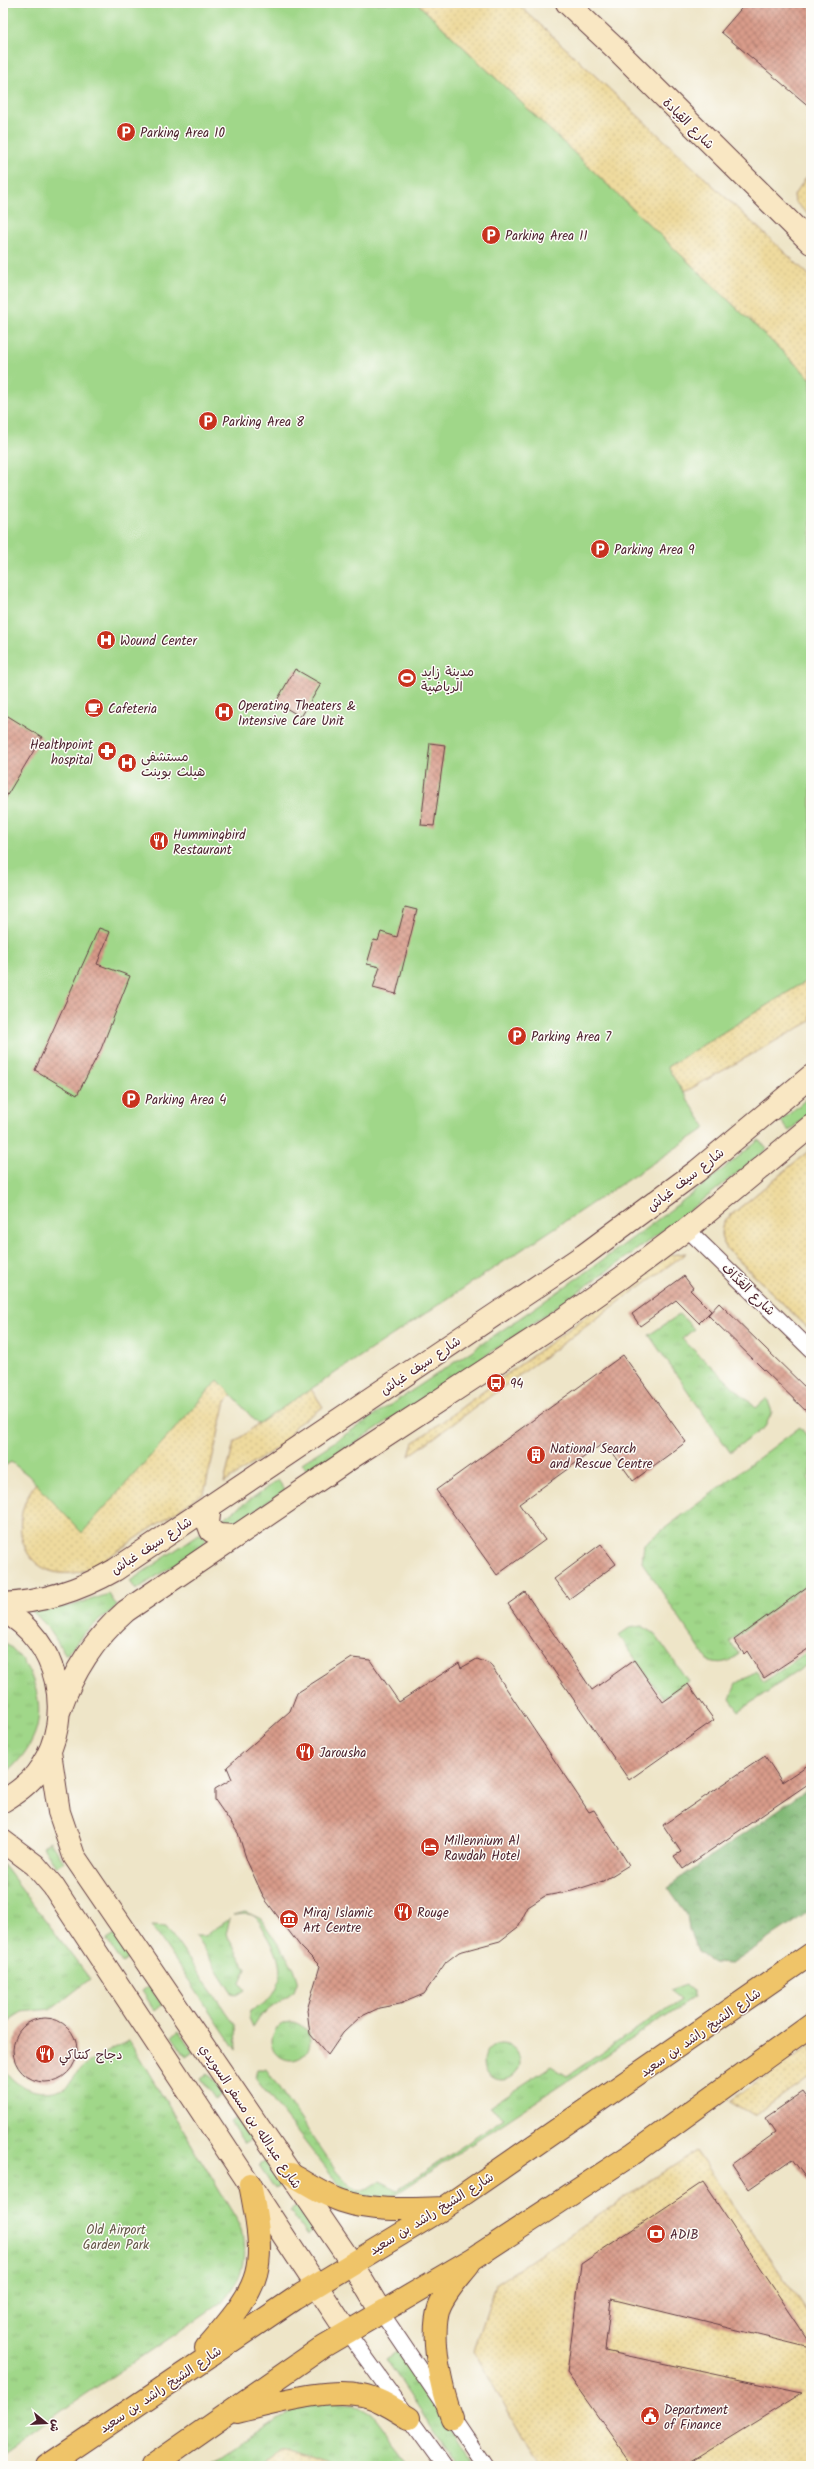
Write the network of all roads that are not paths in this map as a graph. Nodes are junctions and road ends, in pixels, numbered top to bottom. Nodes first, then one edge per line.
1 (567, 3) edge
2 (811, 243) edge
3 (811, 1076) edge
4 (811, 1126) edge
5 (687, 1228) junction
6 (811, 1350) edge
7 (210, 1506) junction
8 (236, 1536) junction
9 (3, 1604) edge
10 (3, 1611) edge
11 (60, 1712) junction
12 (50, 1752) junction
13 (3, 1801) edge
14 (3, 1841) edge
15 (811, 1954) edge
16 (811, 2025) edge
17 (291, 2174) junction
18 (250, 2184) junction
19 (444, 2208) junction
20 (474, 2258) junction
21 (351, 2262) junction
22 (315, 2285) junction
23 (381, 2312) junction
24 (347, 2332) junction
25 (189, 2369) junction
26 (228, 2414) junction
27 (409, 2418) junction
28 (452, 2418) junction
29 (47, 2466) edge
30 (152, 2466) edge
31 (444, 2466) edge
32 (485, 2466) edge

1 - 2 street, شارع القِيادة
3 - 7 street, شارع سيف غباش
4 - 5 street
5 - 6 street, شارع الغَدَّاف
5 - 8 street
7 - 8 street
7 - 9 street, شارع سيف غباش
8 - 11 street
10 - 11 street
11 - 12 street
12 - 13 street
12 - 17 street, شارع عبدالله بن مسفر السويدي
14 - 18 street
15 - 19 main road, شارع الشيخ راشد بن سعيد
16 - 20 main road
17 - 19 main road
17 - 21 street, شارع عبدالله بن مسفر السويدي
18 - 22 street
18 - 25 main road
19 - 21 main road, شارع الشيخ راشد بن سعيد
20 - 23 main road
20 - 28 main road
21 - 22 main road, شارع الشيخ راشد بن سعيد
21 - 23 street, شارع عبدالله بن مسفر السويدي
22 - 24 street
22 - 25 main road, شارع الشيخ راشد بن سعيد
23 - 24 main road
23 - 28 street, شارع عبدالله بن مسفر السويدي
24 - 26 main road
24 - 27 street
25 - 29 main road, شارع الشيخ راشد بن سعيد
26 - 27 main road
26 - 30 main road
27 - 31 street
28 - 32 street, شارع عبدالله بن مسفر السويدي

